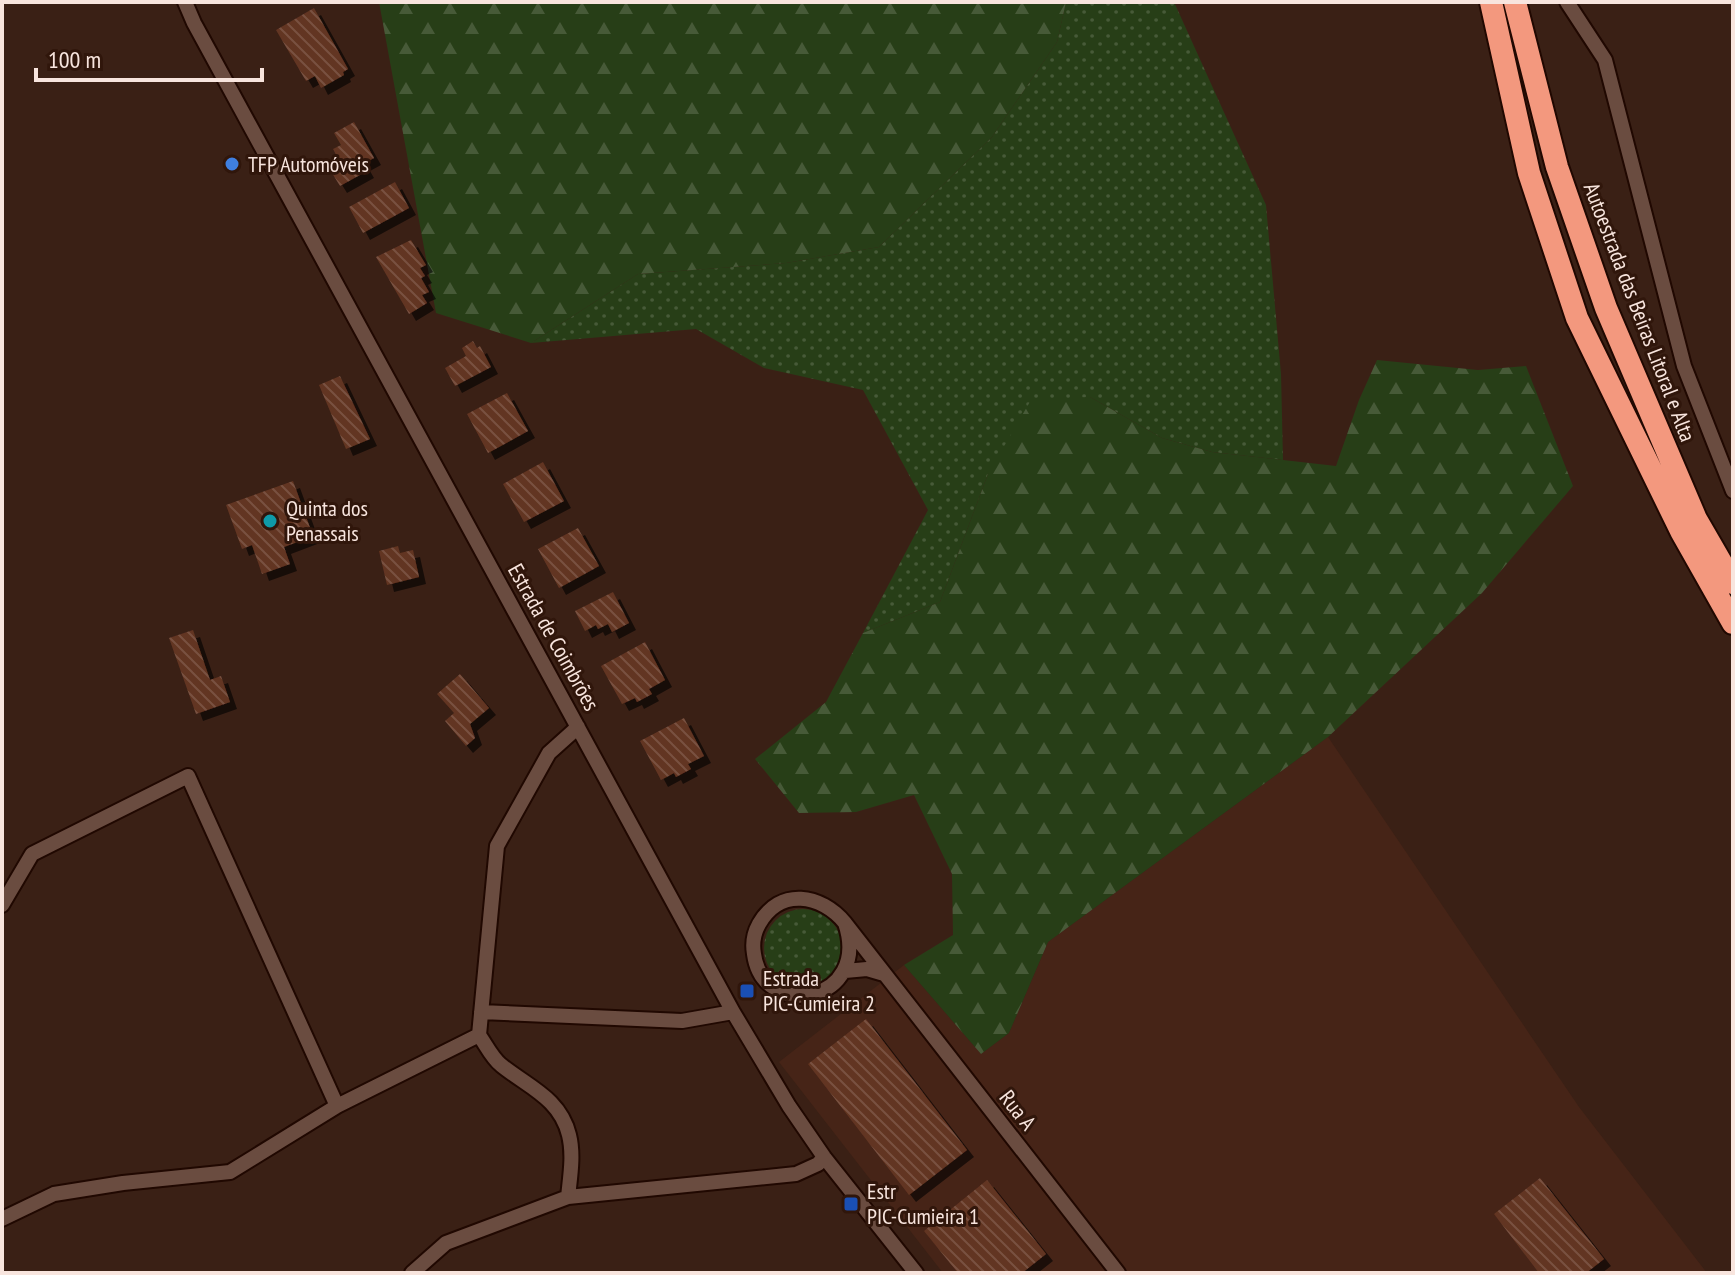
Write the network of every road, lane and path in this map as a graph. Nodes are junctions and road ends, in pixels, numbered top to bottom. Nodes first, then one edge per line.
1 (185, 2) edge
2 (1491, 2) edge
3 (1515, 2) edge
4 (1567, 2) edge
5 (1733, 491) edge
6 (1733, 583) edge
7 (1733, 623) edge
8 (578, 727) junction
9 (2, 905) edge
10 (845, 923) junction
11 (845, 971) junction
12 (884, 974) junction
13 (481, 1012) junction
14 (733, 1012) junction
15 (479, 1035) junction
16 (337, 1106) junction
17 (824, 1157) junction
18 (568, 1197) junction
19 (2, 1219) edge
20 (412, 1273) edge
21 (916, 1273) edge
22 (1118, 1273) edge

1 - 8 street, Estrada de Coimbrões
2 - 7 highway
3 - 6 highway, Autoestrada das Beiras Litoral e Alta
4 - 5 street
8 - 13 street
8 - 14 street, Estrada de Coimbrões
9 - 16 street
10 - 11 street
10 - 11 street
10 - 12 street, Rua A
11 - 12 street
12 - 22 street, Rua A
13 - 14 street
13 - 15 street
14 - 17 street, Estrada de Coimbrões
15 - 16 street
15 - 18 street
16 - 19 street
17 - 18 street
17 - 21 street, Estrada de Coimbrões
18 - 20 street

